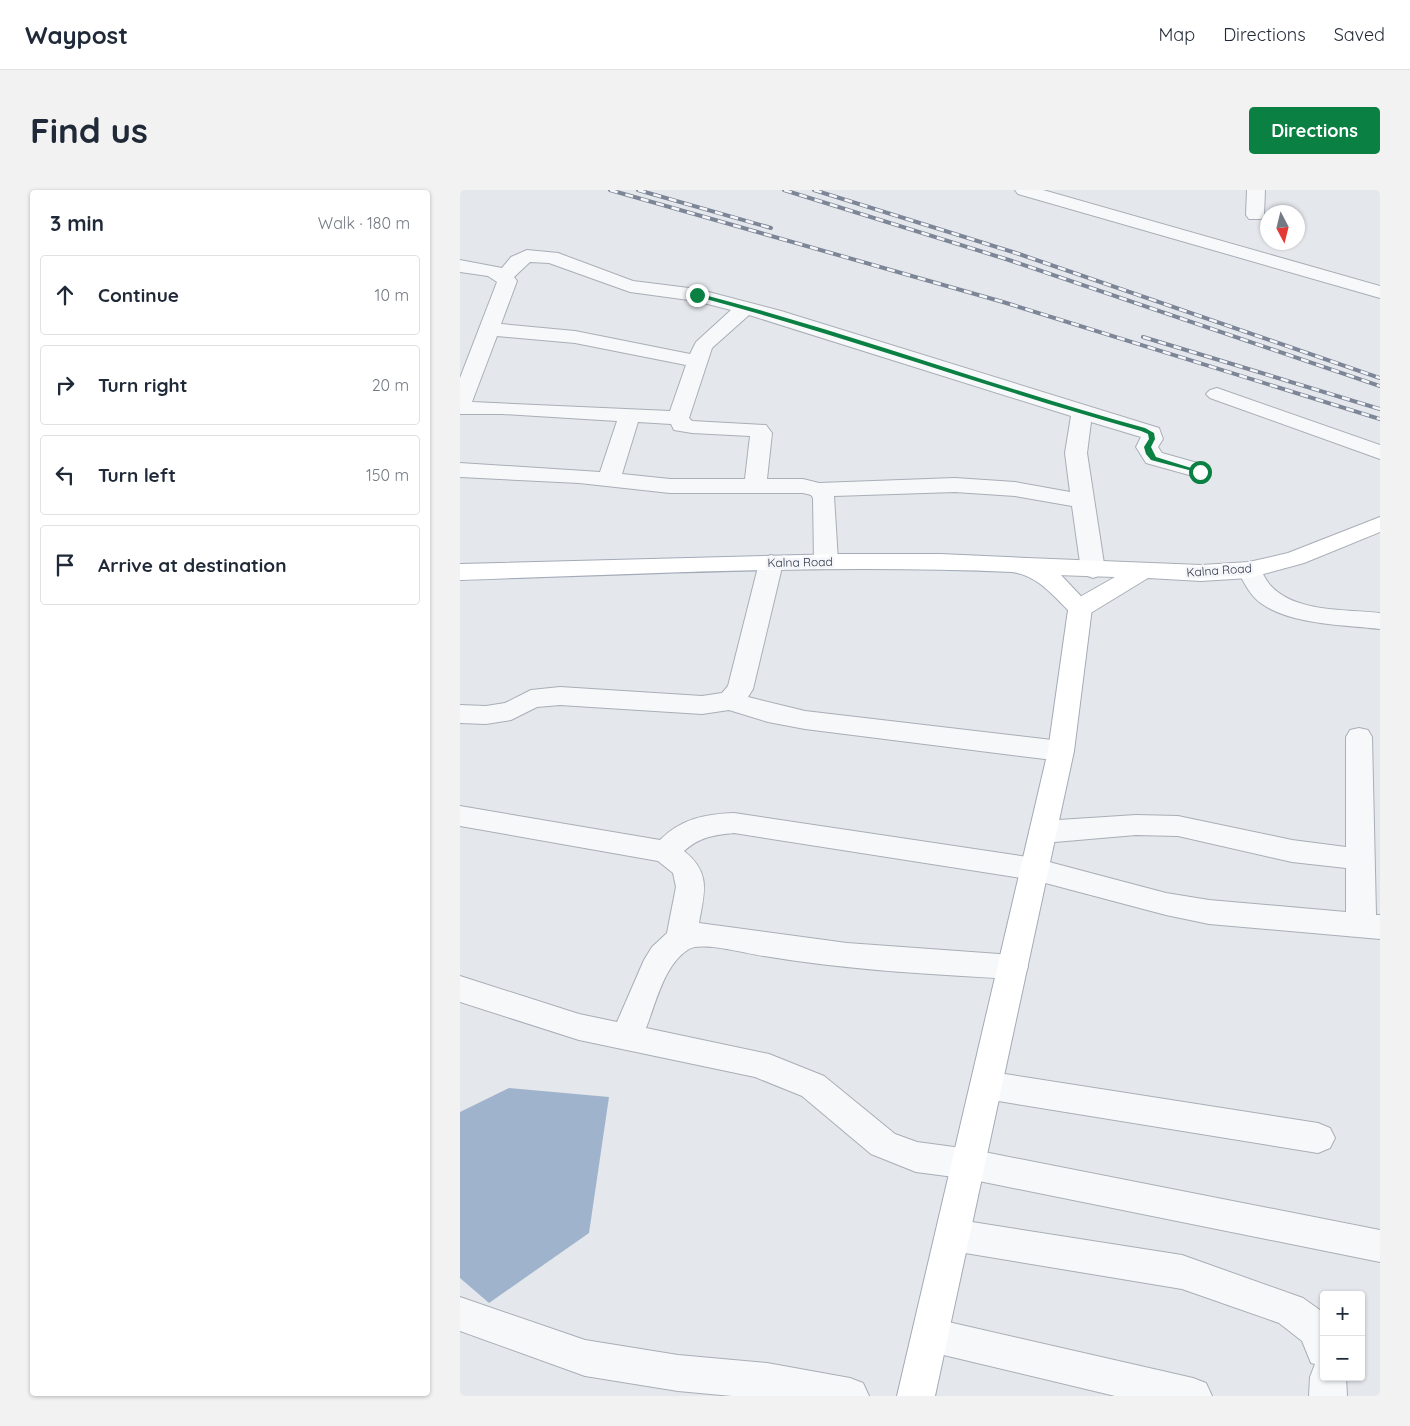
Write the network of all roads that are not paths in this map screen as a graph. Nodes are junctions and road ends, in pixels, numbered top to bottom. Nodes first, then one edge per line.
1 (1024, 190) edge
2 (1256, 190) edge
3 (1078, 197) edge
4 (1255, 215) dead end
5 (460, 266) edge
6 (504, 277) junction
7 (1380, 292) edge
8 (745, 308) junction
9 (490, 329) junction
10 (697, 361) junction
11 (1217, 394) dead end
12 (460, 407) edge
13 (1082, 413) junction
14 (629, 416) junction
15 (678, 418) junction
16 (1380, 452) edge
17 (460, 470) edge
18 (1200, 472) dead end
19 (609, 480) junction
20 (755, 486) junction
21 (819, 490) junction
22 (1082, 501) junction
23 (1380, 524) edge
24 (826, 561) junction
25 (771, 563) junction
26 (1027, 566) junction
27 (1092, 570) junction
28 (1250, 570) junction
29 (460, 572) edge
30 (1141, 572) junction
31 (1080, 608) junction
32 (1380, 621) edge
33 (730, 701) junction
34 (460, 714) edge
35 (1360, 737) dead end
36 (1061, 751) junction
37 (1370, 809) edge
38 (460, 816) edge
39 (1043, 832) junction
40 (666, 852) junction
41 (1360, 859) junction
42 (1034, 869) junction
43 (1370, 926) edge
44 (681, 939) junction
45 (1012, 967) junction
46 (460, 989) edge
47 (627, 1037) junction
48 (986, 1085) junction
49 (1318, 1138) dead end
50 (969, 1164) junction
51 (953, 1235) junction
52 (1380, 1246) edge
53 (460, 1314) edge
54 (931, 1335) junction
55 (1320, 1339) edge
56 (1328, 1381) edge
57 (850, 1396) edge
58 (916, 1396) edge
59 (1193, 1396) edge
60 (1328, 1396) edge

1 - 3 street
2 - 4 street
3 - 7 street
5 - 6 street
6 - 8 street
6 - 9 street
8 - 10 street
8 - 13 street
9 - 10 street
9 - 12 street
10 - 15 street
11 - 16 street
12 - 14 street
13 - 18 street
13 - 22 street
14 - 15 street
14 - 19 street
15 - 20 street
17 - 19 street
19 - 20 street
20 - 21 street
21 - 22 street
21 - 24 street
22 - 27 street
23 - 28 main road, Kalna Road
24 - 25 main road, Kalna Road
24 - 26 main road, Kalna Road
25 - 29 main road, Kalna Road
25 - 33 street
26 - 27 main road, Kalna Road
26 - 31 main road
27 - 30 main road, Kalna Road
28 - 30 main road, Kalna Road
28 - 32 street
30 - 31 main road
31 - 36 main road
33 - 34 street
33 - 36 street
35 - 37 street
36 - 39 main road
37 - 41 street
38 - 40 street
39 - 41 street
39 - 42 main road
40 - 42 street
40 - 44 street
41 - 43 street
42 - 43 street
42 - 45 main road
44 - 45 street
44 - 47 street
45 - 48 main road
46 - 47 street
47 - 50 street
48 - 49 street
48 - 50 main road
50 - 51 main road
50 - 52 street
51 - 54 main road
51 - 55 street
53 - 57 street
54 - 58 main road
54 - 59 street
56 - 60 street

